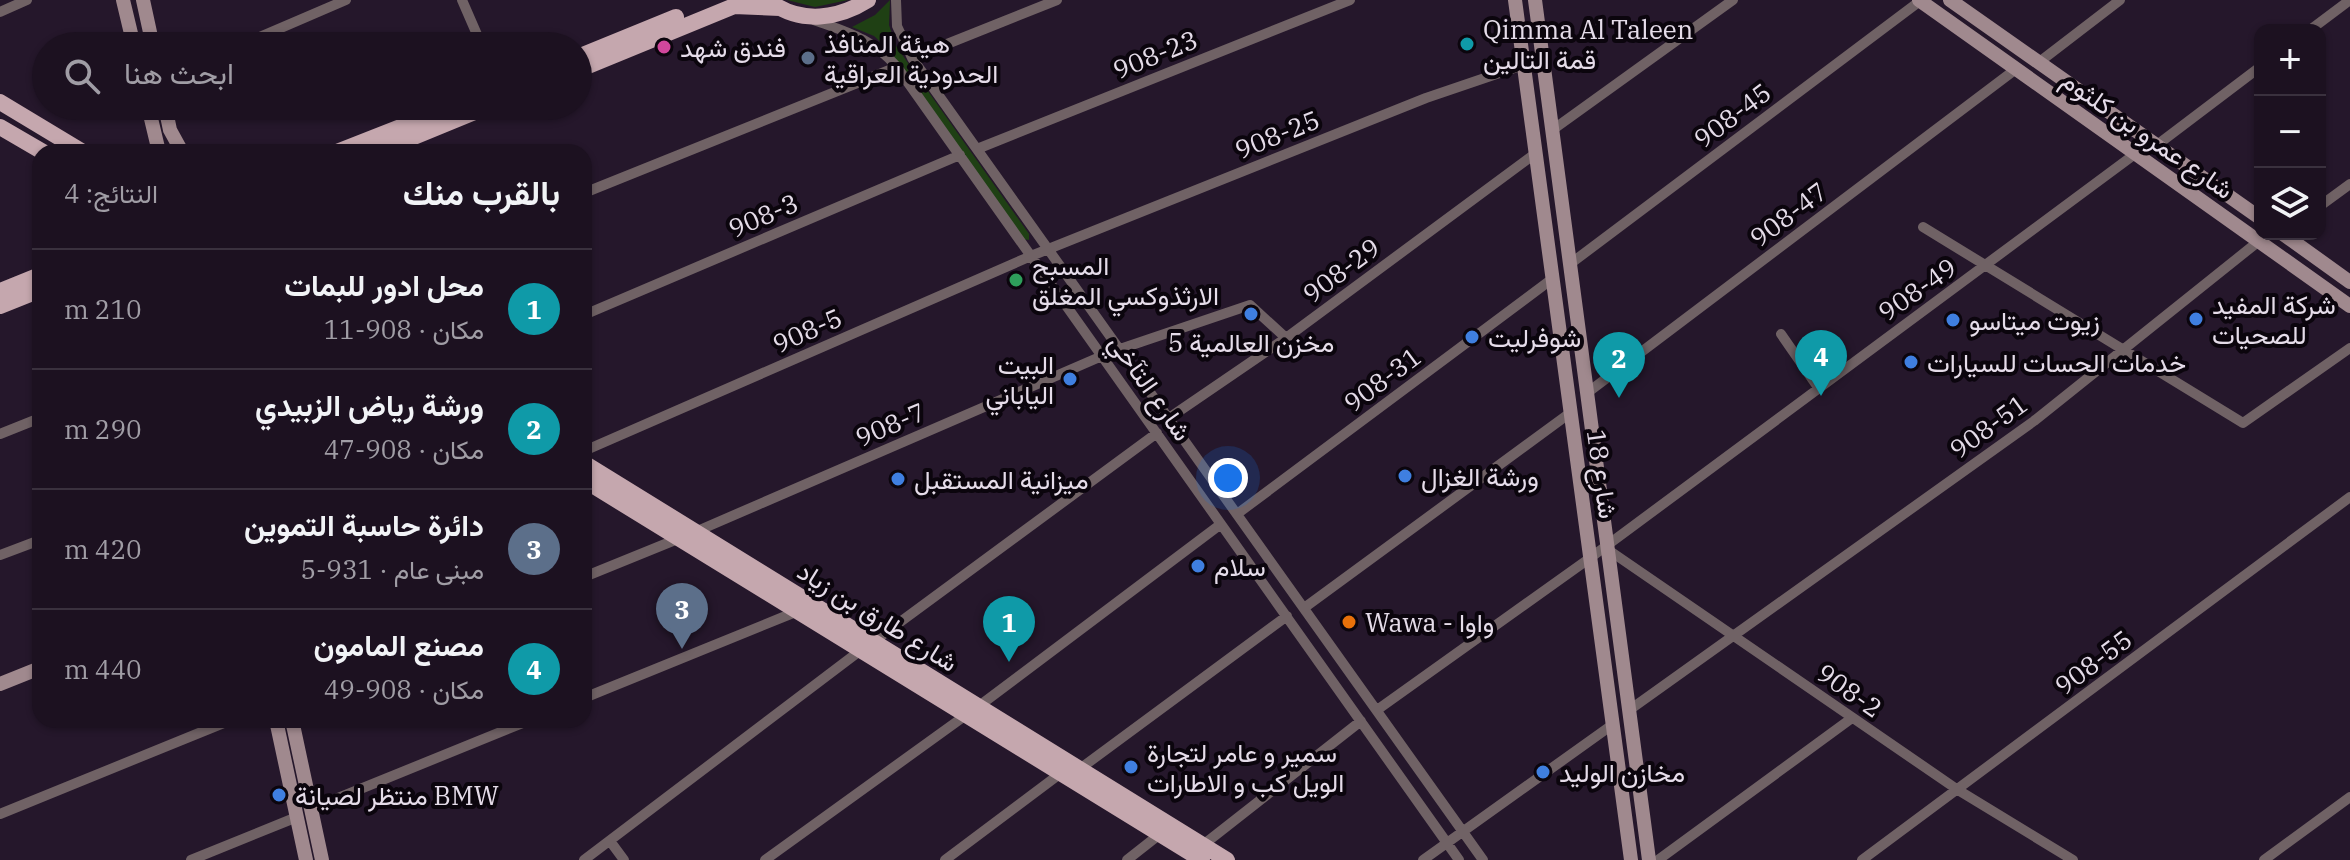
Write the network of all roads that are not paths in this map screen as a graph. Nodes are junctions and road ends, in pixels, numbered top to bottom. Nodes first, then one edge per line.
1 (27, 0) edge
2 (123, 0) edge
3 (143, 0) edge
4 (346, 0) edge
5 (462, 0) edge
6 (718, 0) edge
7 (868, 0) edge
8 (896, 0) edge
9 (1057, 0) edge
10 (1350, 0) edge
11 (1515, 0) edge
12 (1535, 0) edge
13 (1733, 0) edge
14 (1950, 0) edge
15 (2120, 0) edge
16 (2350, 0) edge
17 (1920, 1) edge
18 (774, 4) edge
19 (0, 12) edge
20 (804, 16) junction
21 (2318, 24) edge
22 (131, 32) edge
23 (150, 32) edge
24 (272, 32) edge
25 (476, 32) edge
26 (592, 51) edge
27 (1542, 57) junction
28 (912, 58) junction
29 (1523, 62) junction
30 (2038, 63) junction
31 (592, 64) edge
32 (897, 67) junction
33 (2016, 69) junction
34 (2254, 72) edge
35 (0, 102) edge
36 (151, 120) edge
37 (168, 120) edge
38 (418, 120) edge
39 (455, 120) edge
40 (0, 127) edge
41 (1551, 131) junction
42 (70, 144) edge
43 (157, 144) edge
44 (177, 144) edge
45 (357, 144) edge
46 (396, 144) edge
47 (2157, 145) junction
48 (32, 146) edge
49 (977, 149) junction
50 (1536, 153) junction
51 (2135, 154) junction
52 (960, 155) junction
53 (2350, 184) edge
54 (592, 190) edge
55 (2326, 202) edge
56 (2254, 214) edge
57 (1923, 227) dead end
58 (2291, 240) edge
59 (2259, 241) junction
60 (1048, 249) junction
61 (1031, 256) junction
62 (2327, 266) junction
63 (1985, 267) junction
64 (1571, 270) junction
65 (32, 278) edge
66 (1552, 279) junction
67 (2314, 281) junction
68 (2350, 282) edge
69 (0, 291) edge
70 (32, 293) edge
71 (0, 306) edge
72 (2350, 306) edge
73 (592, 312) edge
74 (1781, 334) dead end
75 (1286, 338) junction
76 (2350, 348) edge
77 (1120, 349) junction
78 (2122, 351) junction
79 (1102, 356) junction
80 (1817, 386) junction
81 (1587, 393) junction
82 (1570, 413) junction
83 (1169, 418) junction
84 (32, 421) edge
85 (1157, 433) junction
86 (0, 434) edge
87 (592, 448) edge
88 (592, 469) edge
89 (592, 484) edge
90 (2350, 497) edge
91 (1237, 514) junction
92 (1221, 524) junction
93 (687, 535) junction
94 (32, 543) edge
95 (1606, 546) junction
96 (0, 555) edge
97 (1590, 558) junction
98 (1269, 559) junction
99 (1254, 570) junction
100 (592, 574) edge
101 (1304, 608) junction
102 (798, 611) junction
103 (1287, 616) junction
104 (1733, 634) junction
105 (867, 646) junction
106 (32, 671) edge
107 (0, 684) edge
108 (592, 695) edge
109 (972, 710) junction
110 (1377, 710) junction
111 (1628, 711) junction
112 (1852, 718) junction
113 (1361, 721) junction
114 (1612, 725) junction
115 (211, 728) edge
116 (280, 728) edge
117 (291, 728) edge
118 (510, 728) edge
119 (288, 742) junction
120 (1081, 768) junction
121 (1061, 773) junction
122 (1958, 790) junction
123 (2350, 797) edge
124 (311, 809) junction
125 (0, 814) edge
126 (297, 817) junction
127 (1462, 830) junction
128 (1160, 834) junction
129 (610, 841) junction
130 (1447, 842) junction
131 (1203, 852) edge
132 (2068, 859) edge
133 (191, 860) edge
134 (306, 860) edge
135 (322, 860) edge
136 (584, 860) edge
137 (624, 860) edge
138 (765, 860) edge
139 (945, 860) edge
140 (1127, 860) edge
141 (1227, 860) edge
142 (1423, 860) edge
143 (1459, 860) edge
144 (1483, 860) edge
145 (1631, 860) edge
146 (1649, 860) edge
147 (1658, 860) edge
148 (1862, 860) edge
149 (2264, 860) edge

1 - 19 street
2 - 22 street
3 - 23 street
4 - 24 street
5 - 25 street
6 - 26 main road
7 - 20 main road
8 - 28 street, شارع التآخي
9 - 28 street
10 - 49 street, 908-23
11 - 29 street, شارع 18
12 - 27 street, شارع 18
13 - 41 street
14 - 30 street, شارع عمرو بن كلثوم
15 - 30 street
16 - 21 street
17 - 33 street, شارع عمرو بن كلثوم
17 - 64 street, 908-45
18 - 20 main road
18 - 31 main road
20 - 32 street, شارع التآخي
27 - 29 street
27 - 41 street, شارع 18
28 - 49 street, شارع التآخي
29 - 50 street, شارع 18
29 - 60 street, 908-25
30 - 47 street, شارع عمرو بن كلثوم
32 - 52 street, شارع التآخي
32 - 54 street
33 - 51 street, شارع عمرو بن كلثوم
33 - 81 street, 908-47
34 - 47 street
35 - 42 main road
36 - 43 street
37 - 44 street
38 - 45 main road
39 - 46 main road
40 - 48 main road
41 - 64 street, شارع 18
47 - 56 street, شارع عمرو بن كلثوم
49 - 60 street, شارع التآخي
50 - 66 street, شارع 18
50 - 75 street, 908-29
51 - 59 street, شارع عمرو بن كلثوم
51 - 63 street, 908-49
52 - 61 street, شارع التآخي
52 - 73 street, 908-3
53 - 55 street
57 - 63 street
58 - 62 street
59 - 67 street, شارع عمرو بن كلثوم
59 - 78 street, 908-51
60 - 61 street, 908-5
60 - 77 street, شارع التآخي
61 - 79 street, شارع التآخي
61 - 87 street, 908-5
62 - 67 street
62 - 68 street
63 - 78 street
63 - 80 street, 908-49
64 - 66 street
64 - 81 street, شارع 18
65 - 69 main road
66 - 82 street, شارع 18
66 - 91 street, 908-31
67 - 72 street, شارع عمرو بن كلثوم
70 - 71 main road
74 - 80 street
75 - 77 street
75 - 83 street, 908-29
76 - 78 street
77 - 83 street, شارع التآخي
78 - 104 street, 908-51
79 - 85 street, شارع التآخي
79 - 93 street, 908-7
80 - 95 street, 908-49
81 - 95 street, شارع 18
82 - 97 street, شارع 18
82 - 101 street
83 - 91 street, شارع التآخي
84 - 86 street
85 - 92 street, شارع التآخي
85 - 105 street
88 - 93 main road, شارع طارق بن زياد
89 - 93 main road, شارع طارق بن زياد
90 - 122 street, 908-55
91 - 98 street, شارع التآخي
92 - 99 street, شارع التآخي
92 - 109 street
93 - 100 street, 908-7
93 - 102 main road, شارع طارق بن زياد
93 - 105 main road, شارع طارق بن زياد
94 - 96 street
95 - 97 street, 908-49
95 - 104 street, 908-2
95 - 111 street, شارع 18
97 - 110 street, 908-49
97 - 114 street, شارع 18
98 - 99 street
98 - 101 street, شارع التآخي
99 - 103 street, شارع التآخي
101 - 110 street, شارع التآخي
102 - 105 main road, شارع طارق بن زياد
102 - 108 street
103 - 113 street, شارع التآخي
103 - 120 street
104 - 111 street, 908-51
104 - 112 street, 908-2
105 - 109 main road, شارع طارق بن زياد
105 - 129 street
106 - 107 street
109 - 120 main road, شارع طارق بن زياد
109 - 121 main road, شارع طارق بن زياد
109 - 138 street
110 - 127 street, شارع التآخي
111 - 146 street, شارع 18
112 - 122 street, 908-2
112 - 147 street
113 - 130 street, شارع التآخي
113 - 131 street
114 - 127 street
114 - 145 street, شارع 18
115 - 125 street
116 - 119 street
117 - 119 street
118 - 124 street
119 - 124 street
119 - 126 street
120 - 131 main road, شارع طارق بن زياد
121 - 128 main road, شارع طارق بن زياد
121 - 139 street
122 - 132 street, 908-2
122 - 148 street, 908-55
123 - 149 street
124 - 135 street
126 - 133 street
126 - 134 street
127 - 130 street
127 - 144 street, شارع التآخي
128 - 131 main road, شارع طارق بن زياد
128 - 140 street
129 - 136 street
129 - 137 street
130 - 142 street
130 - 143 street, شارع التآخي
131 - 141 main road, شارع طارق بن زياد

